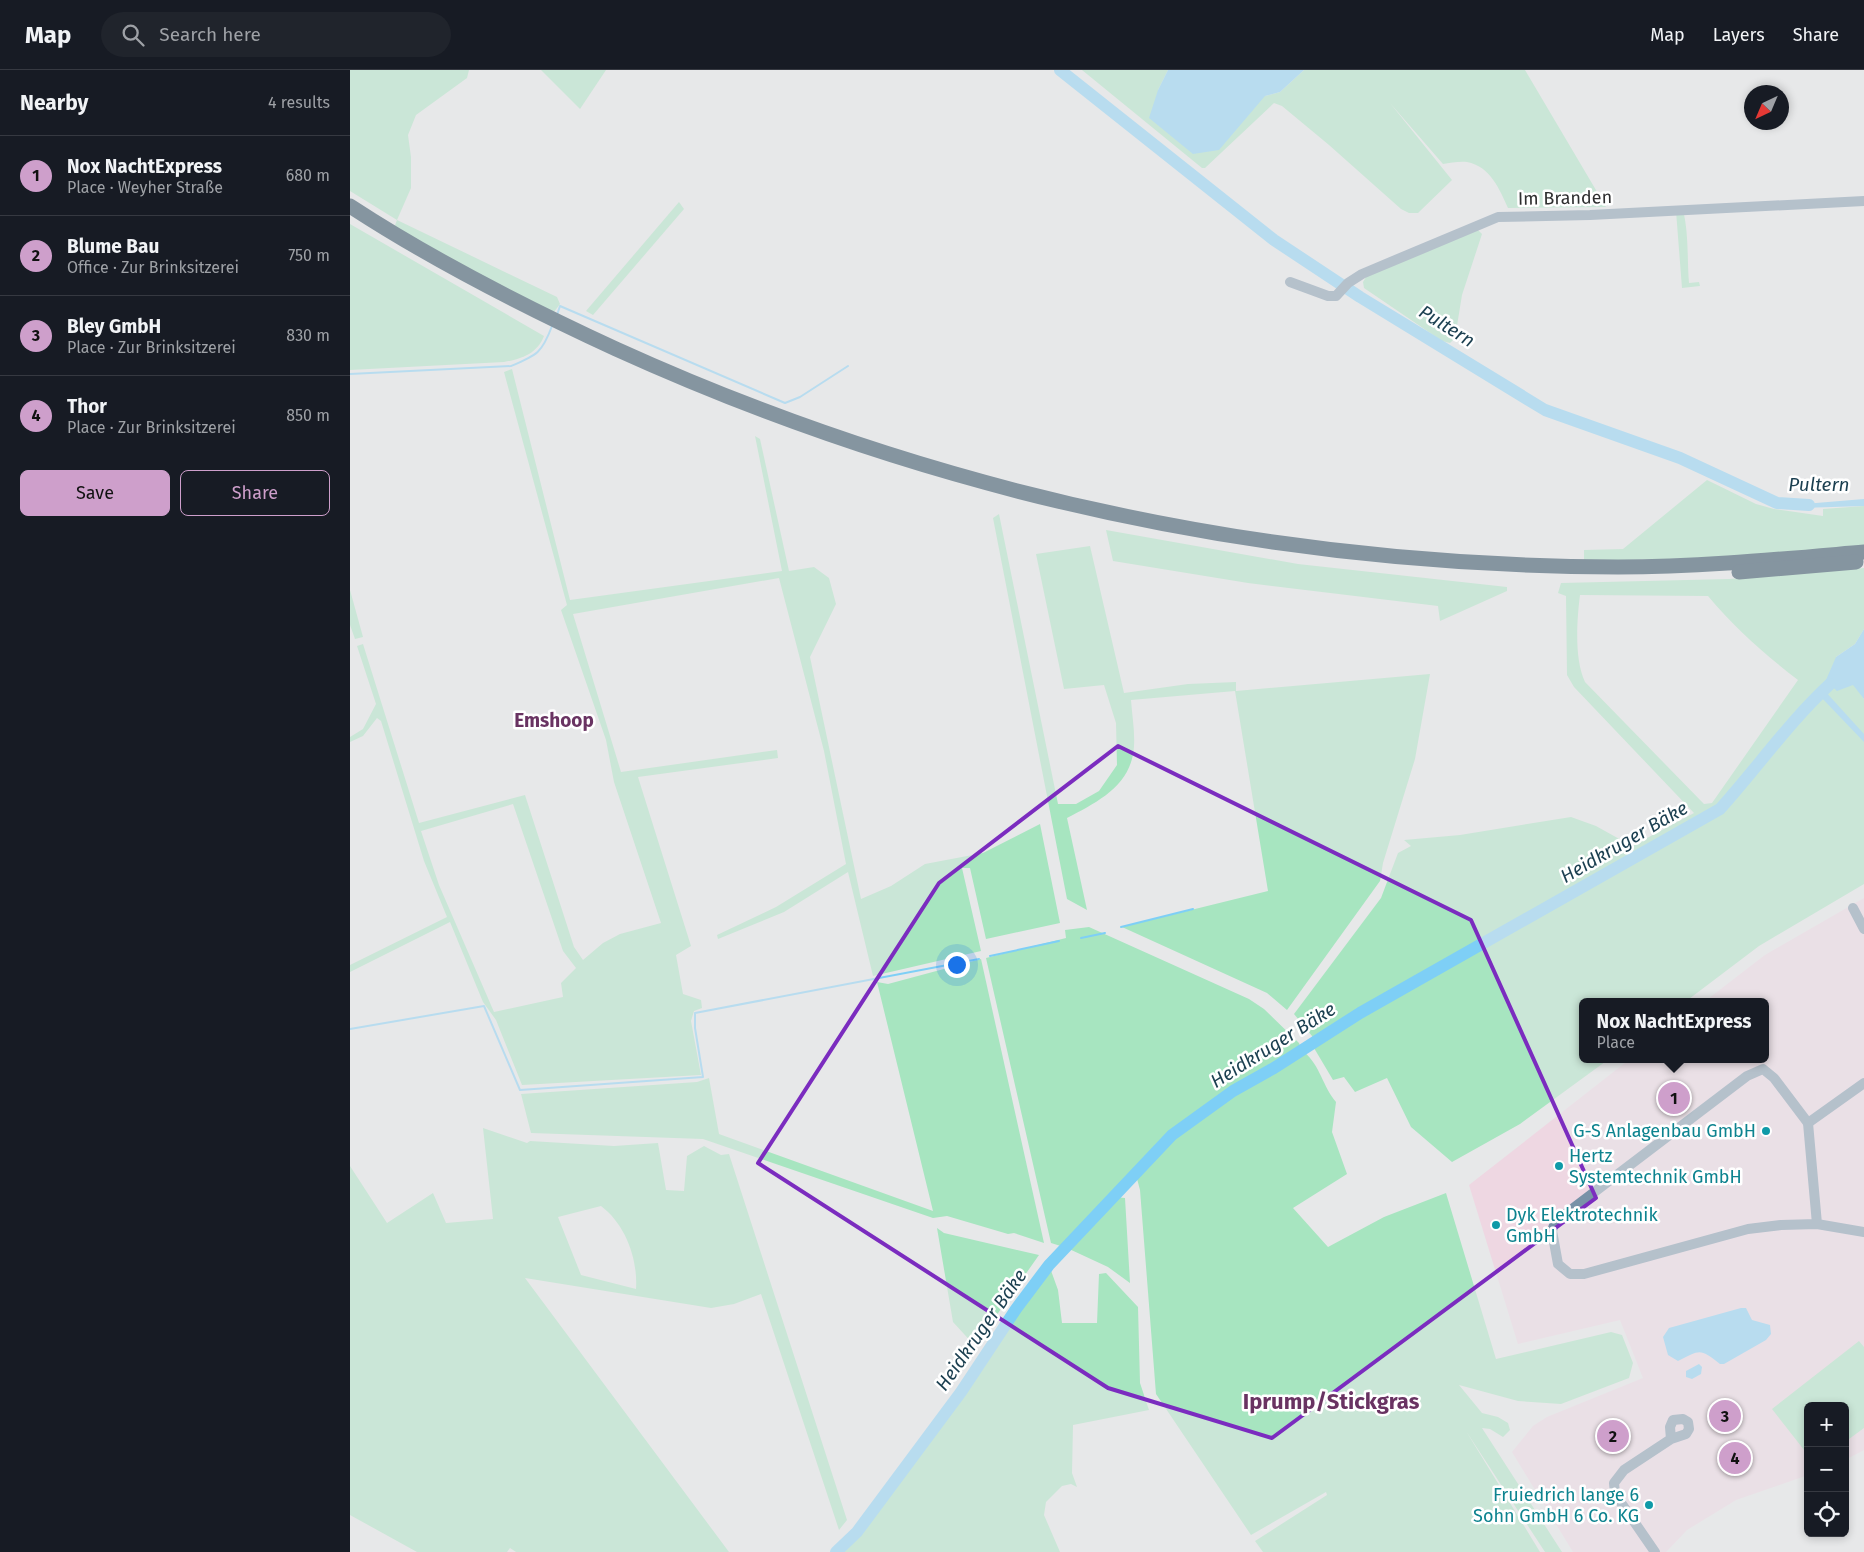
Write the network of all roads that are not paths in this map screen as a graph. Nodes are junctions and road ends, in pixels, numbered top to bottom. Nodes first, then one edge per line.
1 (1864, 201) edge
2 (350, 206) edge
3 (350, 216) edge
4 (1290, 282) dead end
5 (544, 320) junction
6 (562, 329) junction
7 (1864, 552) edge
8 (1864, 562) edge
9 (1853, 908) dead end
10 (1864, 929) edge
11 (1864, 1083) edge
12 (1808, 1123) junction
13 (1817, 1224) junction
14 (1864, 1232) edge
15 (1671, 1439) dead end
16 (1655, 1552) edge

1 - 4 street, Im Branden
2 - 5 highway
3 - 5 highway
5 - 6 highway
6 - 7 highway
6 - 8 highway
9 - 10 street
11 - 12 street
12 - 13 street
12 - 13 street
13 - 14 street
15 - 16 street

